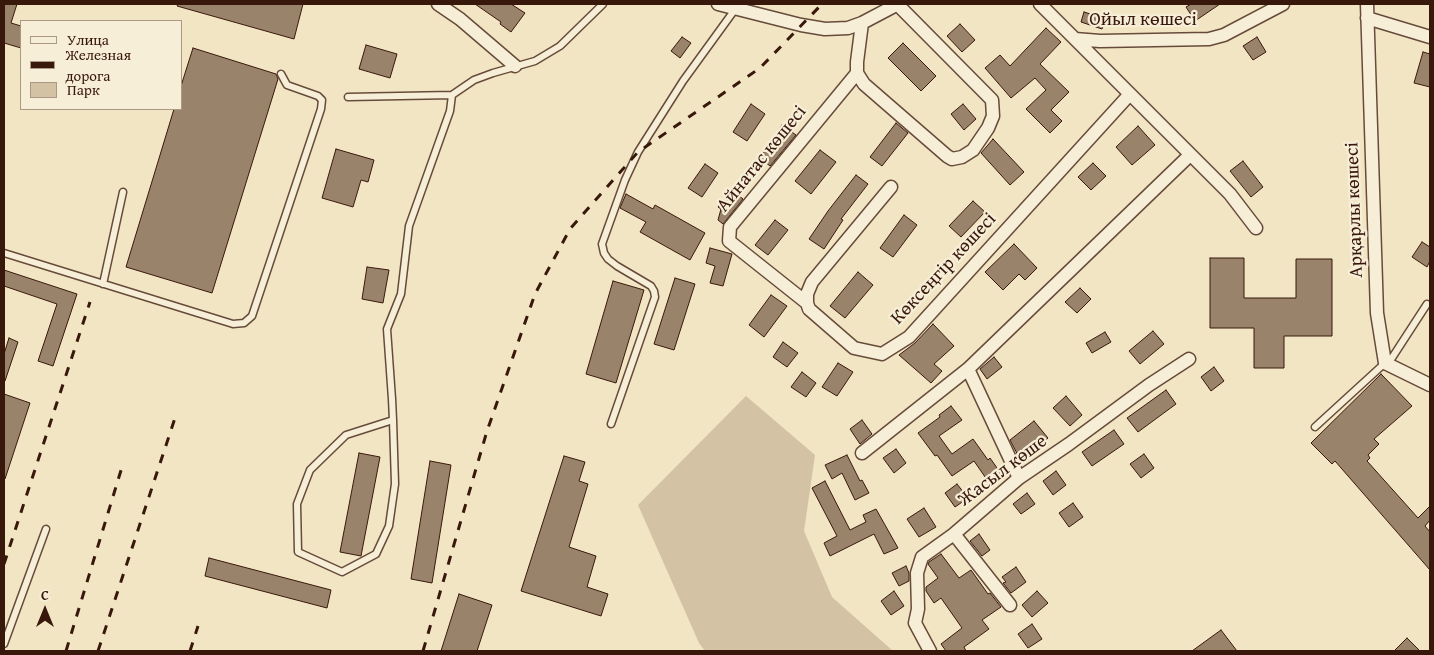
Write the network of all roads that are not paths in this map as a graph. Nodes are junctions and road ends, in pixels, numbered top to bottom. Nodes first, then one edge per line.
1 (438, 4) edge
2 (603, 4) edge
3 (718, 4) edge
4 (898, 4) edge
5 (1040, 4) edge
6 (1283, 4) edge
7 (1367, 4) edge
8 (737, 6) edge
9 (1367, 18) junction
10 (862, 23) junction
11 (1430, 36) edge
12 (1075, 39) junction
13 (515, 66) junction
14 (858, 73) junction
15 (281, 74) dead end
16 (1130, 94) junction
17 (452, 95) junction
18 (348, 96) dead end
19 (1190, 154) junction
20 (891, 187) dead end
21 (123, 192) dead end
22 (1256, 228) dead end
23 (4, 253) edge
24 (103, 284) junction
25 (807, 302) junction
26 (1427, 304) dead end
27 (1189, 359) dead end
28 (1387, 364) junction
29 (968, 369) junction
30 (1430, 385) edge
31 (393, 420) junction
32 (611, 424) dead end
33 (1315, 426) dead end
34 (862, 453) dead end
35 (1019, 478) junction
36 (46, 529) dead end
37 (954, 534) junction
38 (1010, 605) dead end
39 (4, 644) edge
40 (930, 651) edge

1 - 13 street
2 - 13 lane
3 - 8 street
4 - 10 street
4 - 14 street
5 - 12 street, Ойыл көшесі
6 - 12 street, Ойыл көшесі
7 - 9 street, Арқарлы көшесі
8 - 10 street
8 - 32 lane
9 - 11 street
9 - 28 street, Арқарлы көшесі
10 - 14 street
12 - 16 street
13 - 17 lane
14 - 25 street, Айнатас көшесі
15 - 24 lane
16 - 19 street
16 - 25 street, Көксеңгір көшесі
17 - 18 lane
17 - 31 lane
19 - 22 street
19 - 29 street
20 - 25 street
21 - 24 lane
23 - 24 lane
26 - 28 lane
27 - 35 street, Жасыл көше
28 - 30 street
28 - 33 lane
29 - 34 street
29 - 35 street
31 - 31 lane
35 - 37 street, Жасыл көше
36 - 39 lane
37 - 38 street
37 - 40 street, Жасыл көше

